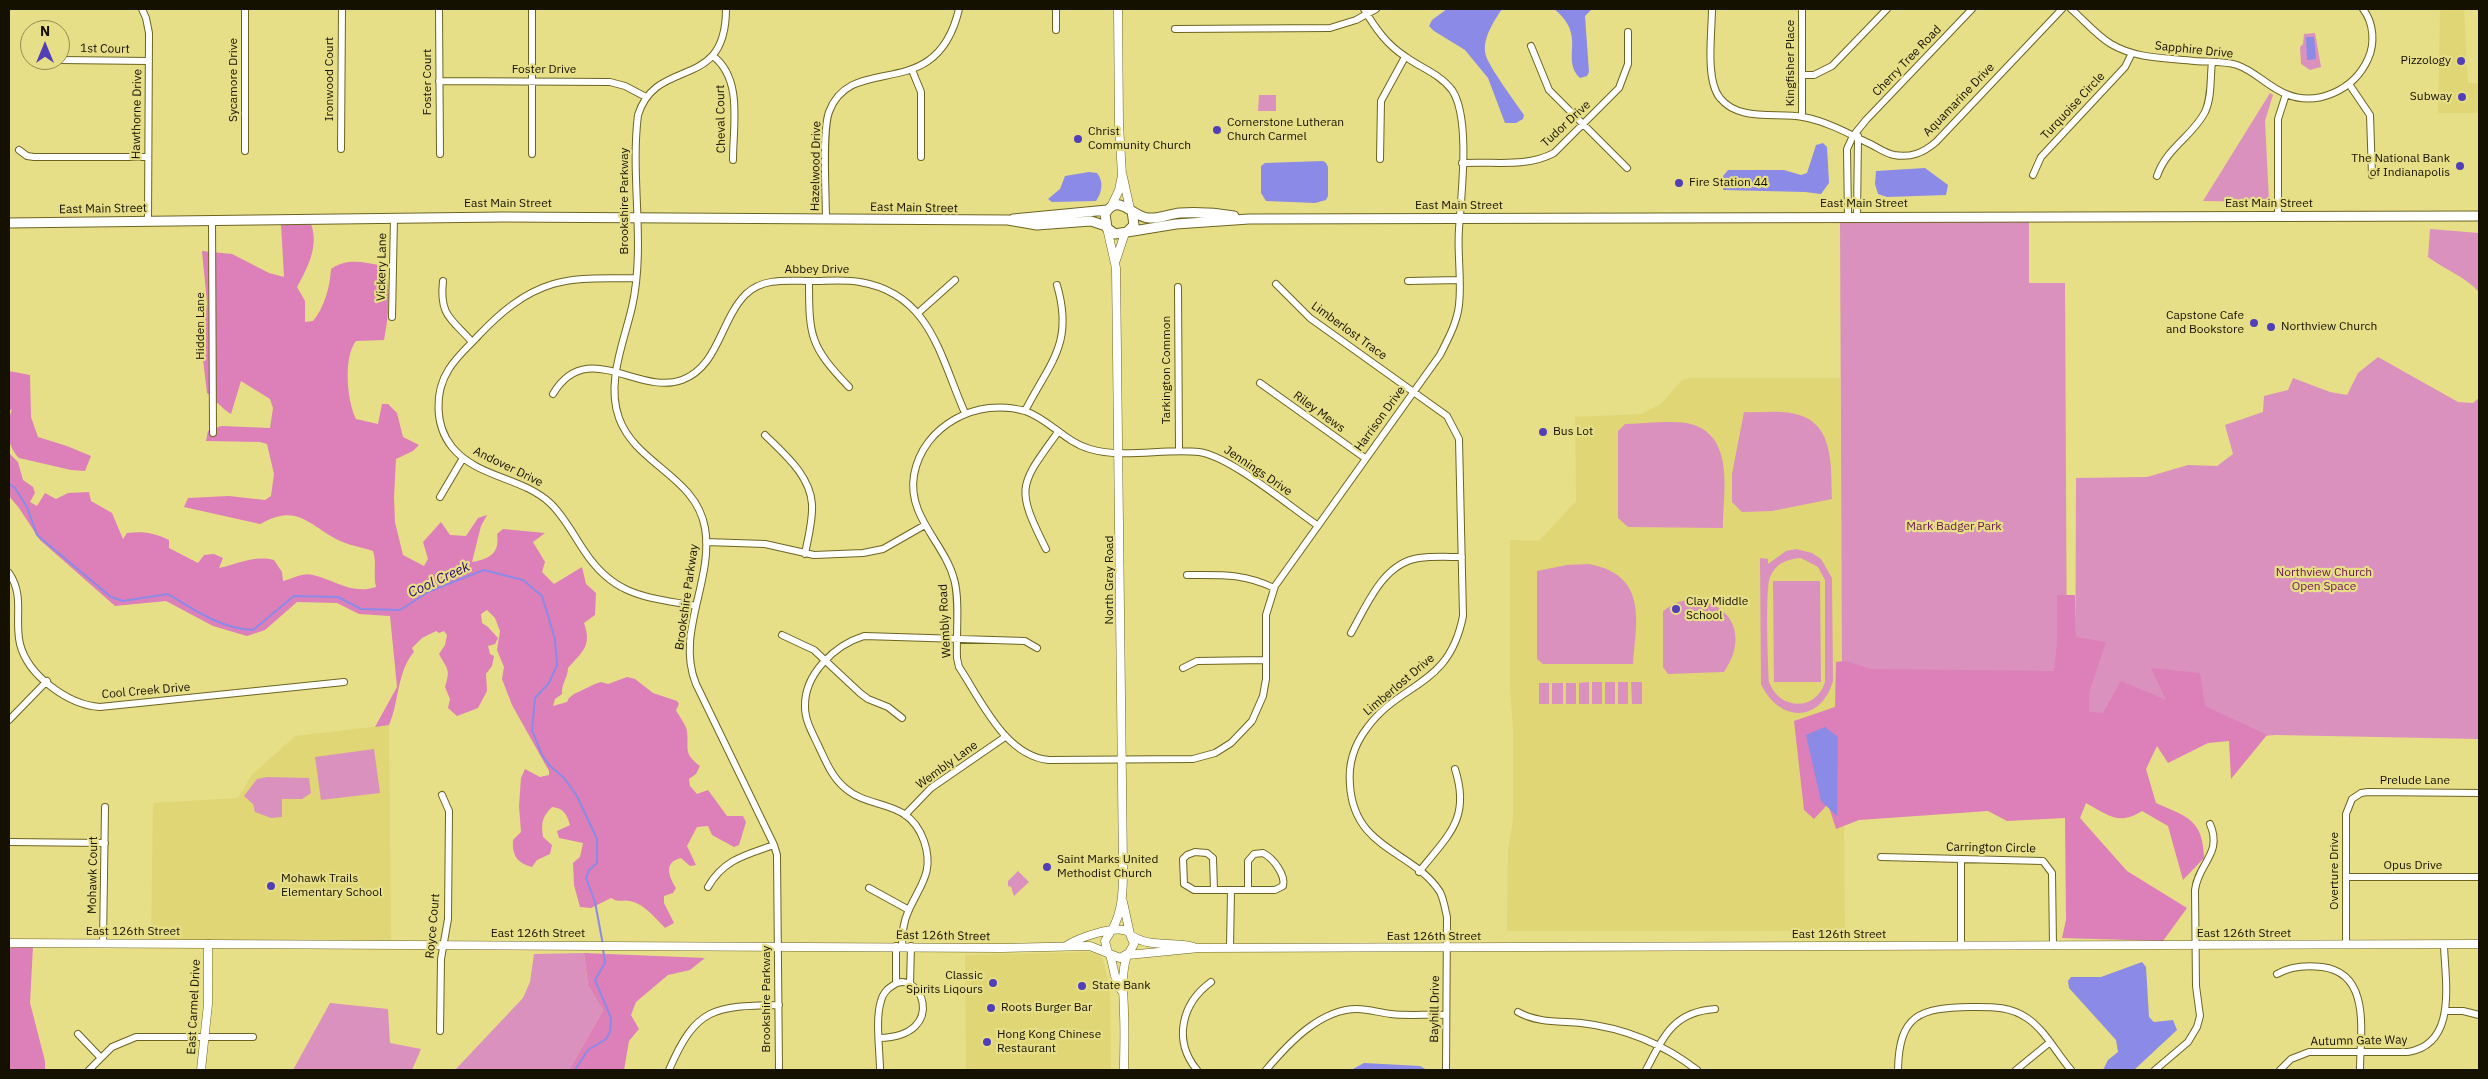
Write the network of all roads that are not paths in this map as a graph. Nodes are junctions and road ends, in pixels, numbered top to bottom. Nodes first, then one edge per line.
1 (142, 9) edge
2 (245, 9) edge
3 (342, 9) edge
4 (439, 9) edge
5 (532, 9) edge
6 (726, 9) edge
7 (959, 9) edge
8 (1056, 9) edge
9 (1118, 9) edge
10 (1376, 9) edge
11 (1712, 9) edge
12 (1802, 9) edge
13 (1887, 9) edge
14 (1972, 9) edge
15 (2062, 9) edge
16 (2071, 9) edge
17 (2363, 9) edge
18 (1366, 11) edge
19 (1175, 29) dead end
20 (1056, 30) dead end
21 (1628, 32) dead end
22 (1530, 46) dead end
23 (2132, 53) junction
24 (713, 56) junction
25 (1405, 57) junction
26 (70, 60) edge
27 (149, 61) junction
28 (2212, 62) junction
29 (912, 70) junction
30 (1802, 76) junction
31 (439, 81) junction
32 (532, 81) junction
33 (2349, 84) junction
34 (2286, 94) junction
35 (646, 96) junction
36 (1802, 117) junction
37 (1583, 125) junction
38 (1855, 137) junction
39 (341, 149) dead end
40 (19, 150) dead end
41 (245, 151) dead end
42 (440, 154) dead end
43 (532, 154) dead end
44 (148, 157) junction
45 (921, 157) dead end
46 (1380, 159) dead end
47 (733, 160) dead end
48 (1462, 163) junction
49 (1626, 168) dead end
50 (1122, 175) junction
51 (2033, 175) dead end
52 (2372, 175) dead end
53 (2157, 176) dead end
54 (1109, 209) junction
55 (1131, 210) junction
56 (2278, 216) junction
57 (2479, 216) edge
58 (394, 217) junction
59 (1853, 217) junction
60 (637, 218) junction
61 (1461, 218) junction
62 (212, 219) junction
63 (826, 219) junction
64 (1249, 219) junction
65 (1008, 220) junction
66 (148, 221) junction
67 (9, 223) edge
68 (1106, 227) junction
69 (1126, 233) junction
70 (1116, 260) junction
71 (636, 278) junction
72 (955, 280) dead end
73 (1459, 280) junction
74 (809, 281) junction
75 (1408, 281) dead end
76 (443, 282) dead end
77 (1276, 284) dead end
78 (1057, 286) dead end
79 (1178, 288) dead end
80 (918, 313) junction
81 (392, 317) dead end
82 (472, 342) junction
83 (616, 372) junction
84 (1260, 383) dead end
85 (850, 387) dead end
86 (1413, 392) junction
87 (553, 394) dead end
88 (1025, 411) junction
89 (965, 413) junction
90 (1058, 432) junction
91 (213, 433) dead end
92 (765, 436) dead end
93 (1120, 452) junction
94 (1179, 452) junction
95 (463, 458) junction
96 (1365, 458) junction
97 (440, 497) dead end
98 (925, 524) junction
99 (1317, 526) junction
100 (706, 542) junction
101 (1046, 549) dead end
102 (806, 554) junction
103 (1462, 557) junction
104 (9, 573) edge
105 (1187, 576) dead end
106 (1274, 588) junction
107 (696, 606) junction
108 (1351, 633) dead end
109 (782, 635) dead end
110 (956, 640) junction
111 (1037, 648) dead end
112 (826, 660) junction
113 (1266, 660) junction
114 (1183, 668) dead end
115 (47, 681) junction
116 (344, 682) dead end
117 (902, 718) dead end
118 (9, 720) edge
119 (1005, 737) junction
120 (1122, 759) junction
121 (1455, 769) dead end
122 (2479, 793) edge
123 (442, 795) dead end
124 (2352, 799) joint
125 (105, 807) dead end
126 (905, 814) junction
127 (2210, 824) dead end
128 (9, 842) edge
129 (105, 843) junction
130 (774, 845) junction
131 (1881, 857) dead end
132 (1961, 859) junction
133 (1419, 872) junction
134 (2347, 877) junction
135 (2479, 877) edge
136 (708, 887) dead end
137 (869, 888) dead end
138 (1214, 890) junction
139 (1231, 890) junction
140 (1248, 890) junction
141 (1123, 900) junction
142 (909, 910) junction
143 (1111, 930) junction
144 (1131, 935) junction
145 (9, 943) edge
146 (103, 943) junction
147 (208, 944) junction
148 (2444, 944) junction
149 (2479, 944) edge
150 (442, 945) junction
151 (2195, 945) junction
152 (2346, 945) junction
153 (779, 946) junction
154 (899, 946) junction
155 (911, 946) junction
156 (1066, 946) junction
157 (1961, 946) junction
158 (2053, 946) junction
159 (1199, 948) junction
160 (1230, 948) junction
161 (1447, 948) junction
162 (1110, 954) junction
163 (1128, 955) junction
164 (2276, 974) dead end
165 (1211, 982) dead end
166 (896, 983) junction
167 (910, 984) junction
168 (1121, 990) junction
169 (779, 1005) junction
170 (1715, 1008) dead end
171 (2445, 1011) junction
172 (1518, 1012) dead end
173 (1446, 1015) junction
174 (2479, 1015) edge
175 (440, 1031) dead end
176 (78, 1034) dead end
177 (206, 1036) junction
178 (253, 1037) dead end
179 (879, 1038) junction
180 (2049, 1043) junction
181 (1659, 1045) junction
182 (2360, 1052) junction
183 (100, 1057) junction
184 (89, 1070) edge
185 (201, 1070) edge
186 (669, 1070) edge
187 (779, 1070) edge
188 (880, 1070) edge
189 (1124, 1070) edge
190 (1197, 1070) edge
191 (1266, 1070) edge
192 (1446, 1070) edge
193 (1646, 1070) edge
194 (1697, 1070) edge
195 (1898, 1070) edge
196 (2016, 1070) edge
197 (2071, 1070) edge
198 (2155, 1070) edge
199 (2280, 1070) edge
200 (2360, 1070) edge

1 - 27 street, Hawthorne Drive
2 - 41 street, Sycamore Drive
3 - 39 street, Ironwood Court
4 - 31 street, Foster Court
5 - 32 street
6 - 24 street
7 - 29 street, Hazelwood Drive
8 - 20 street
9 - 50 street
10 - 18 street
11 - 36 street, Aquamarine Drive
12 - 30 street, Kingfisher Place
13 - 30 street
14 - 38 street, Cherry Tree Road
15 - 38 street, Aquamarine Drive
16 - 23 street, Sapphire Drive
17 - 33 street
18 - 19 street
18 - 25 street, Harrison Drive
21 - 37 street, Tudor Drive
22 - 37 street
23 - 28 street, Sapphire Drive
23 - 51 street, Turquoise Circle
24 - 35 street
24 - 47 street, Cheval Court
25 - 46 street
25 - 48 street, Harrison Drive
26 - 27 street, 1st Court
27 - 44 street, Hawthorne Drive
28 - 34 street, Sapphire Drive
28 - 53 street
29 - 45 street
29 - 63 street, Hazelwood Drive
30 - 36 street, Kingfisher Place
31 - 32 street, Foster Drive
31 - 42 street, Foster Court
32 - 35 street, Foster Drive
32 - 43 street
33 - 34 street, Sapphire Drive
33 - 52 street
34 - 56 street
35 - 60 street, Brookshire Parkway
36 - 38 street, Aquamarine Drive
37 - 48 street, Tudor Drive
37 - 49 street
38 - 59 street, Cherry Tree Road
40 - 44 street
44 - 66 street, Hawthorne Drive
48 - 61 street, Harrison Drive
50 - 54 street
50 - 55 street
54 - 55 main road
54 - 65 main road, East Main Street
54 - 68 main road
55 - 64 main road, East Main Street
55 - 69 main road
56 - 57 main road, East Main Street
56 - 59 main road, East Main Street
58 - 60 main road, East Main Street
58 - 62 main road, East Main Street
58 - 81 street, Vickery Lane
59 - 61 main road, East Main Street
60 - 63 main road, East Main Street
60 - 71 street, Brookshire Parkway
61 - 64 main road, East Main Street
61 - 73 street, Harrison Drive
62 - 66 main road, East Main Street
62 - 91 street, Hidden Lane
63 - 65 main road, East Main Street
64 - 69 main road, East Main Street
65 - 68 main road, East Main Street
66 - 67 main road, East Main Street
68 - 69 main road
68 - 70 street, North Gray Road
69 - 70 street, North Gray Road
70 - 93 street, North Gray Road
71 - 82 street, Andover Drive
71 - 83 street, Brookshire Parkway
72 - 80 street
73 - 75 street
73 - 86 street, Harrison Drive
74 - 80 street, Abbey Drive
74 - 83 street, Abbey Drive
74 - 85 street
76 - 82 street
77 - 86 street, Limberlost Trace
78 - 88 street
79 - 94 street, Tarkington Common
80 - 89 street, Abbey Drive
82 - 95 street, Andover Drive
83 - 87 street, Abbey Drive
83 - 100 street, Brookshire Parkway
84 - 96 street, Riley Mews
86 - 96 street, Harrison Drive
86 - 103 street, Limberlost Drive
88 - 89 street, Wembly Road
88 - 90 street, Wembly Road
89 - 98 street, Wembly Road
90 - 93 street, Wembly Road
90 - 101 street
92 - 102 street
93 - 94 street, Jennings Drive
93 - 120 street, North Gray Road
94 - 99 street, Jennings Drive
95 - 97 street
95 - 107 street, Andover Drive
96 - 99 street, Harrison Drive
98 - 102 street
98 - 110 street, Wembly Road
99 - 106 street, Harrison Drive
100 - 102 street
100 - 107 street, Brookshire Parkway
103 - 108 street
103 - 133 street, Limberlost Drive
104 - 115 street, Cool Creek Drive
105 - 106 street
106 - 113 street, Harrison Drive
107 - 130 street, Brookshire Parkway
109 - 112 street
110 - 111 street
110 - 112 street
110 - 119 street, Wembly Road
112 - 117 street
112 - 126 street
113 - 114 street
113 - 120 street, Harrison Drive
115 - 116 street, Cool Creek Drive
115 - 118 street
119 - 120 street, Wembly Road
119 - 126 street, Wembly Lane
120 - 141 street, North Gray Road
121 - 133 street
122 - 124 street, Prelude Lane
123 - 150 street, Royce Court
124 - 134 street, Overture Drive
125 - 129 street, Mohawk Court
126 - 142 street
127 - 151 street
128 - 129 street
129 - 146 street, Mohawk Court
130 - 136 street
130 - 153 street, Brookshire Parkway
131 - 132 street, Carrington Circle
132 - 157 street
132 - 158 street, Carrington Circle
133 - 161 street, Limberlost Drive
134 - 135 street, Opus Drive
134 - 152 street, Overture Drive
137 - 142 street
138 - 138 street
138 - 139 street
139 - 140 street
139 - 160 street
140 - 140 street
141 - 143 street, North Gray Road
141 - 144 street, North Gray Road
142 - 154 street
143 - 144 street
143 - 156 street, East 126th Street
143 - 162 street
144 - 159 street, East 126th Street
144 - 163 street
145 - 146 street, East 126th Street
146 - 147 street, East 126th Street
147 - 150 street, East 126th Street
147 - 177 street, East Carmel Drive
148 - 149 street, East 126th Street
148 - 152 street, East 126th Street
148 - 171 street, Autumn Gate Way
150 - 153 street, East 126th Street
150 - 175 street, Royce Court
151 - 152 street, East 126th Street
151 - 158 street, East 126th Street
151 - 198 street
153 - 154 street, East 126th Street
153 - 169 street, Brookshire Parkway
154 - 155 street, East 126th Street
154 - 166 street
155 - 156 street, East 126th Street
155 - 167 street
156 - 162 street, East 126th Street
157 - 158 street, East 126th Street
157 - 161 street, East 126th Street
159 - 160 street, East 126th Street
159 - 163 street, East 126th Street
160 - 161 street, East 126th Street
161 - 173 street, Bayhill Drive
162 - 163 street
162 - 168 street
163 - 168 street
164 - 182 street
165 - 190 street
166 - 167 street
166 - 179 street
167 - 179 street
168 - 189 street
169 - 186 street
169 - 187 street, Brookshire Parkway
170 - 181 street
171 - 174 street
171 - 182 street, Autumn Gate Way
172 - 181 street
173 - 191 street
173 - 192 street, Bayhill Drive
176 - 183 street
177 - 178 street
177 - 183 street
177 - 185 street, East Carmel Drive
179 - 188 street
180 - 195 street
180 - 196 street
180 - 197 street
181 - 193 street
181 - 194 street
182 - 199 street, Autumn Gate Way
182 - 200 street
183 - 184 street

